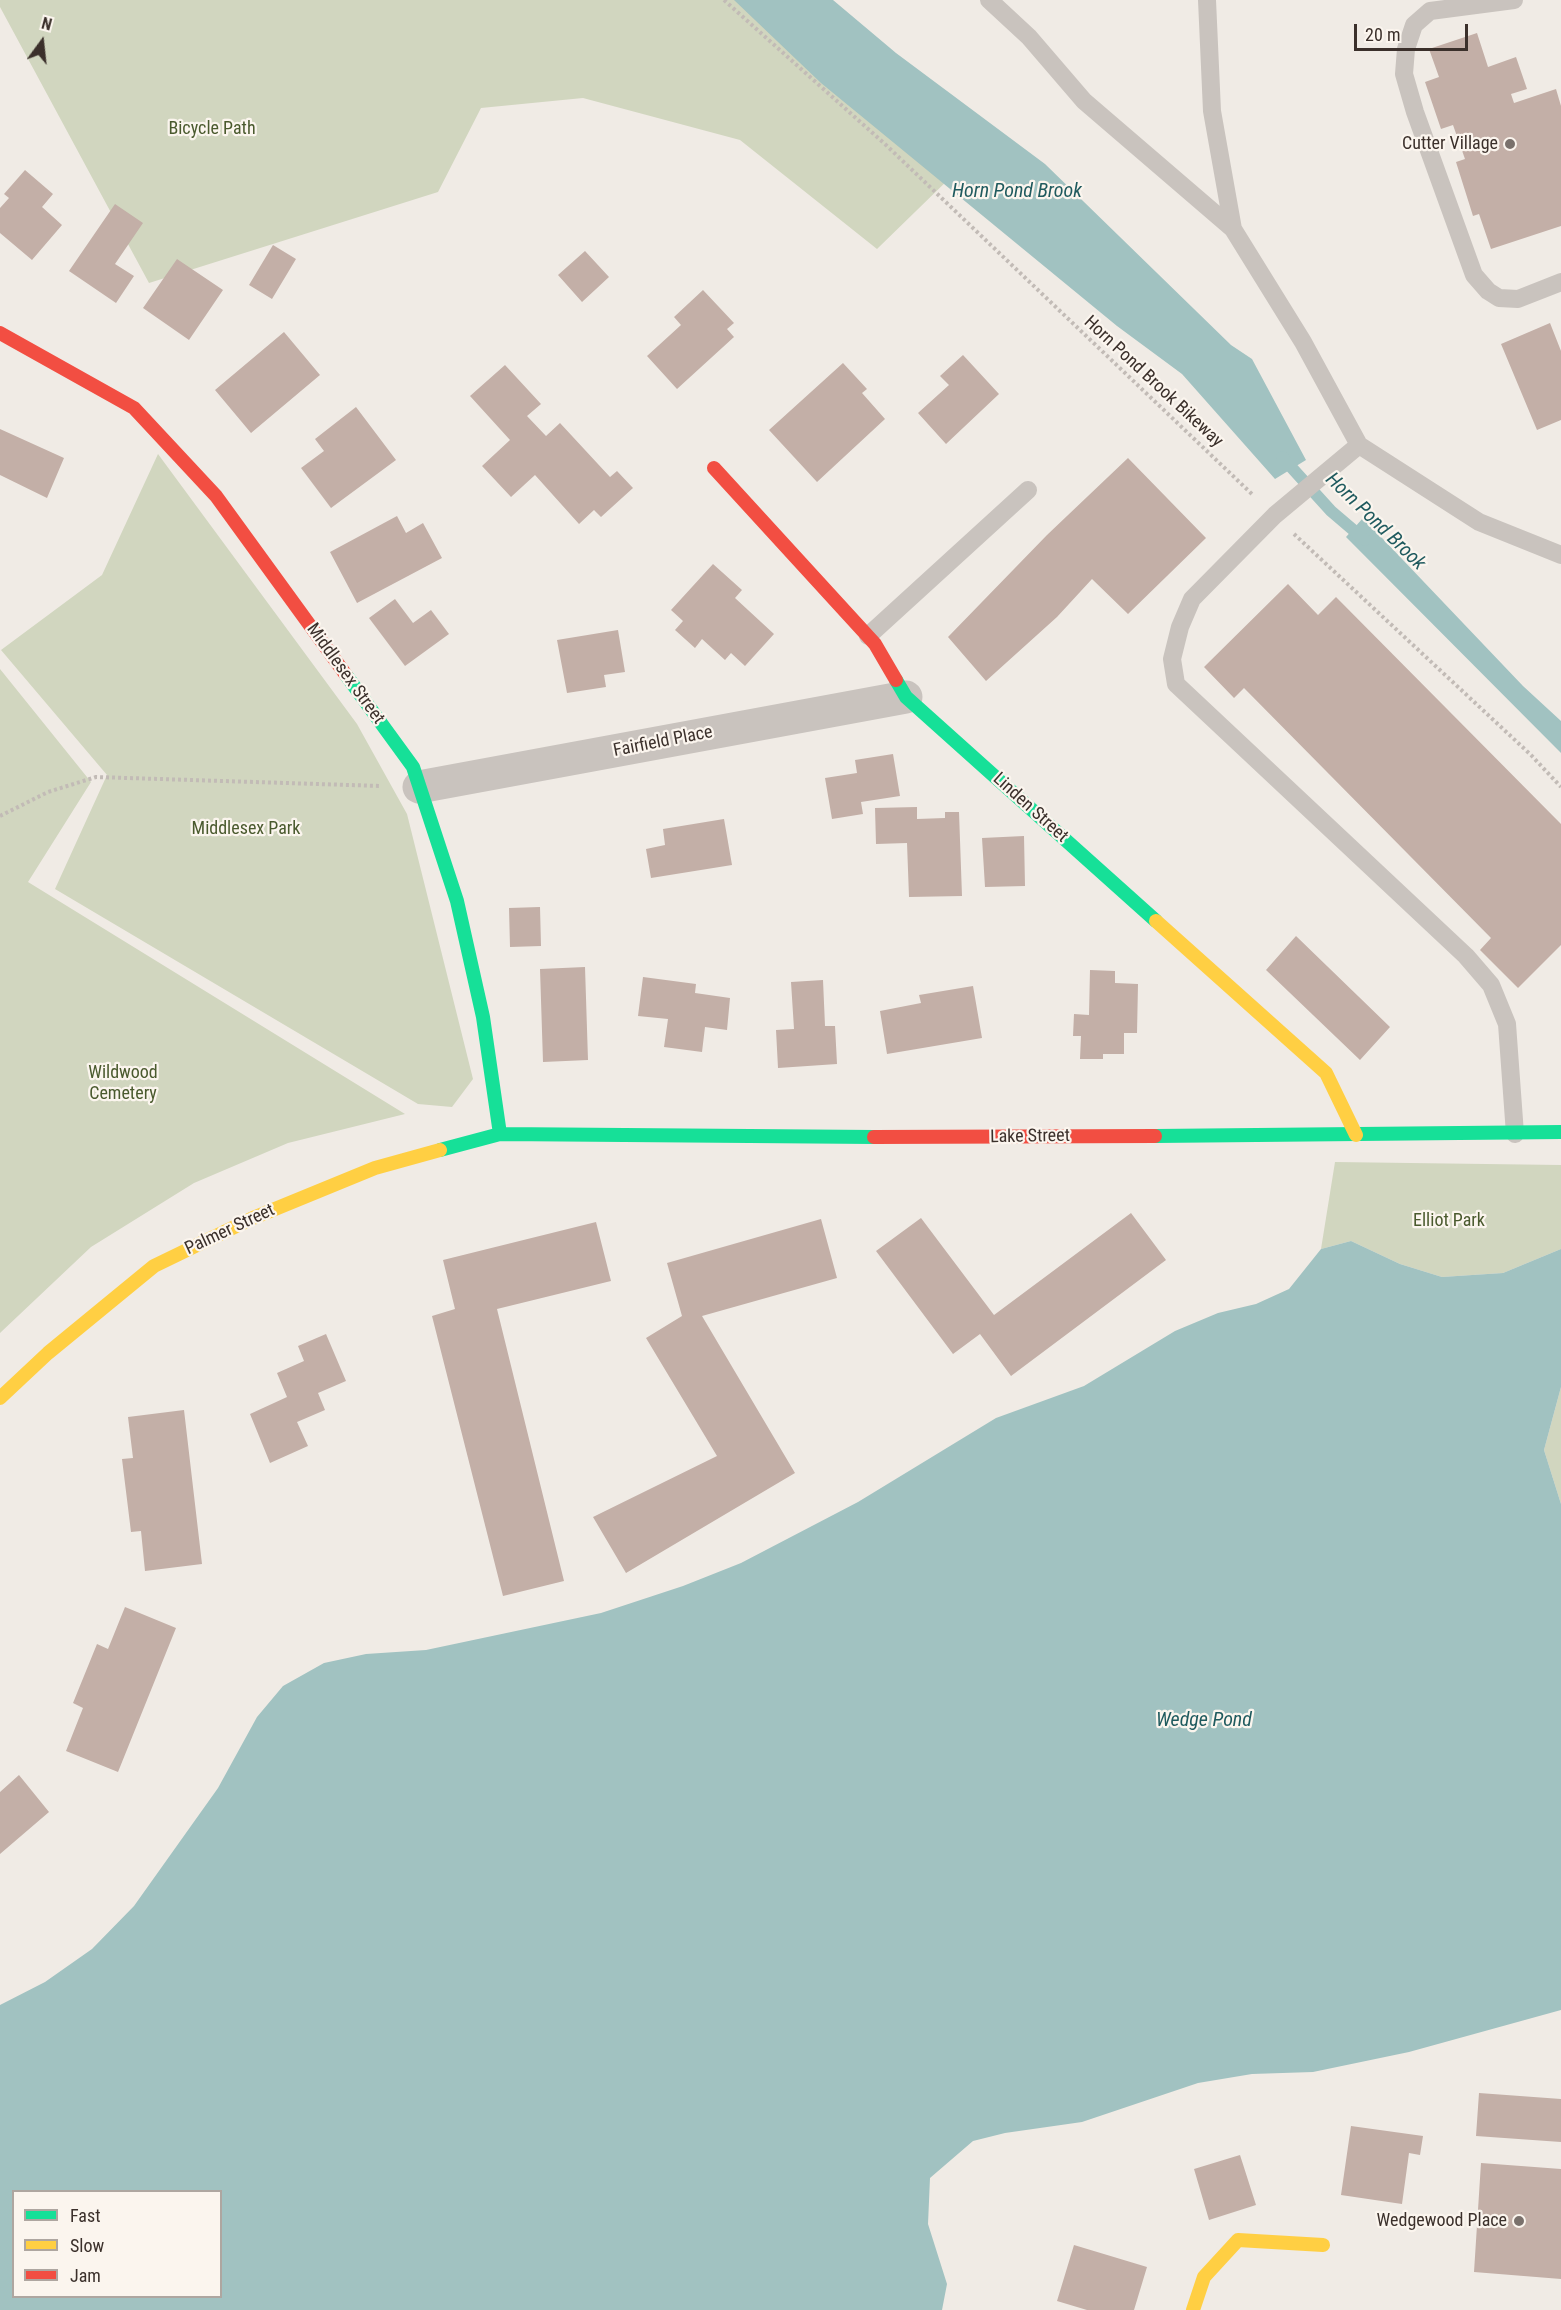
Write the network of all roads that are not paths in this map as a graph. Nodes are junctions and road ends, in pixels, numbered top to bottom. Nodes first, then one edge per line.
1 (989, 0) edge
2 (1207, 0) edge
3 (1514, 0) edge
4 (1233, 229) junction
5 (1561, 282) edge
6 (0, 333) edge
7 (1359, 445) junction
8 (714, 468) dead end
9 (1028, 490) dead end
10 (1561, 555) edge
11 (868, 636) junction
12 (906, 697) junction
13 (419, 787) junction
14 (1561, 1132) edge
15 (500, 1134) junction
16 (1515, 1134) junction
17 (1356, 1135) junction
18 (0, 1398) edge
19 (1323, 2245) dead end
20 (1193, 2310) edge

1 - 4 lane
2 - 4 lane
3 - 5 lane
4 - 7 lane
6 - 13 street, Middlesex Street
7 - 10 lane
7 - 16 lane
8 - 11 street, Linden Street
9 - 11 lane
11 - 12 street, Linden Street
12 - 13 street, Fairfield Place
12 - 17 street, Linden Street
13 - 15 street, Middlesex Street
14 - 16 street, Lake Street
15 - 17 street, Lake Street
15 - 18 street, Palmer Street
16 - 17 street, Lake Street
19 - 20 street

